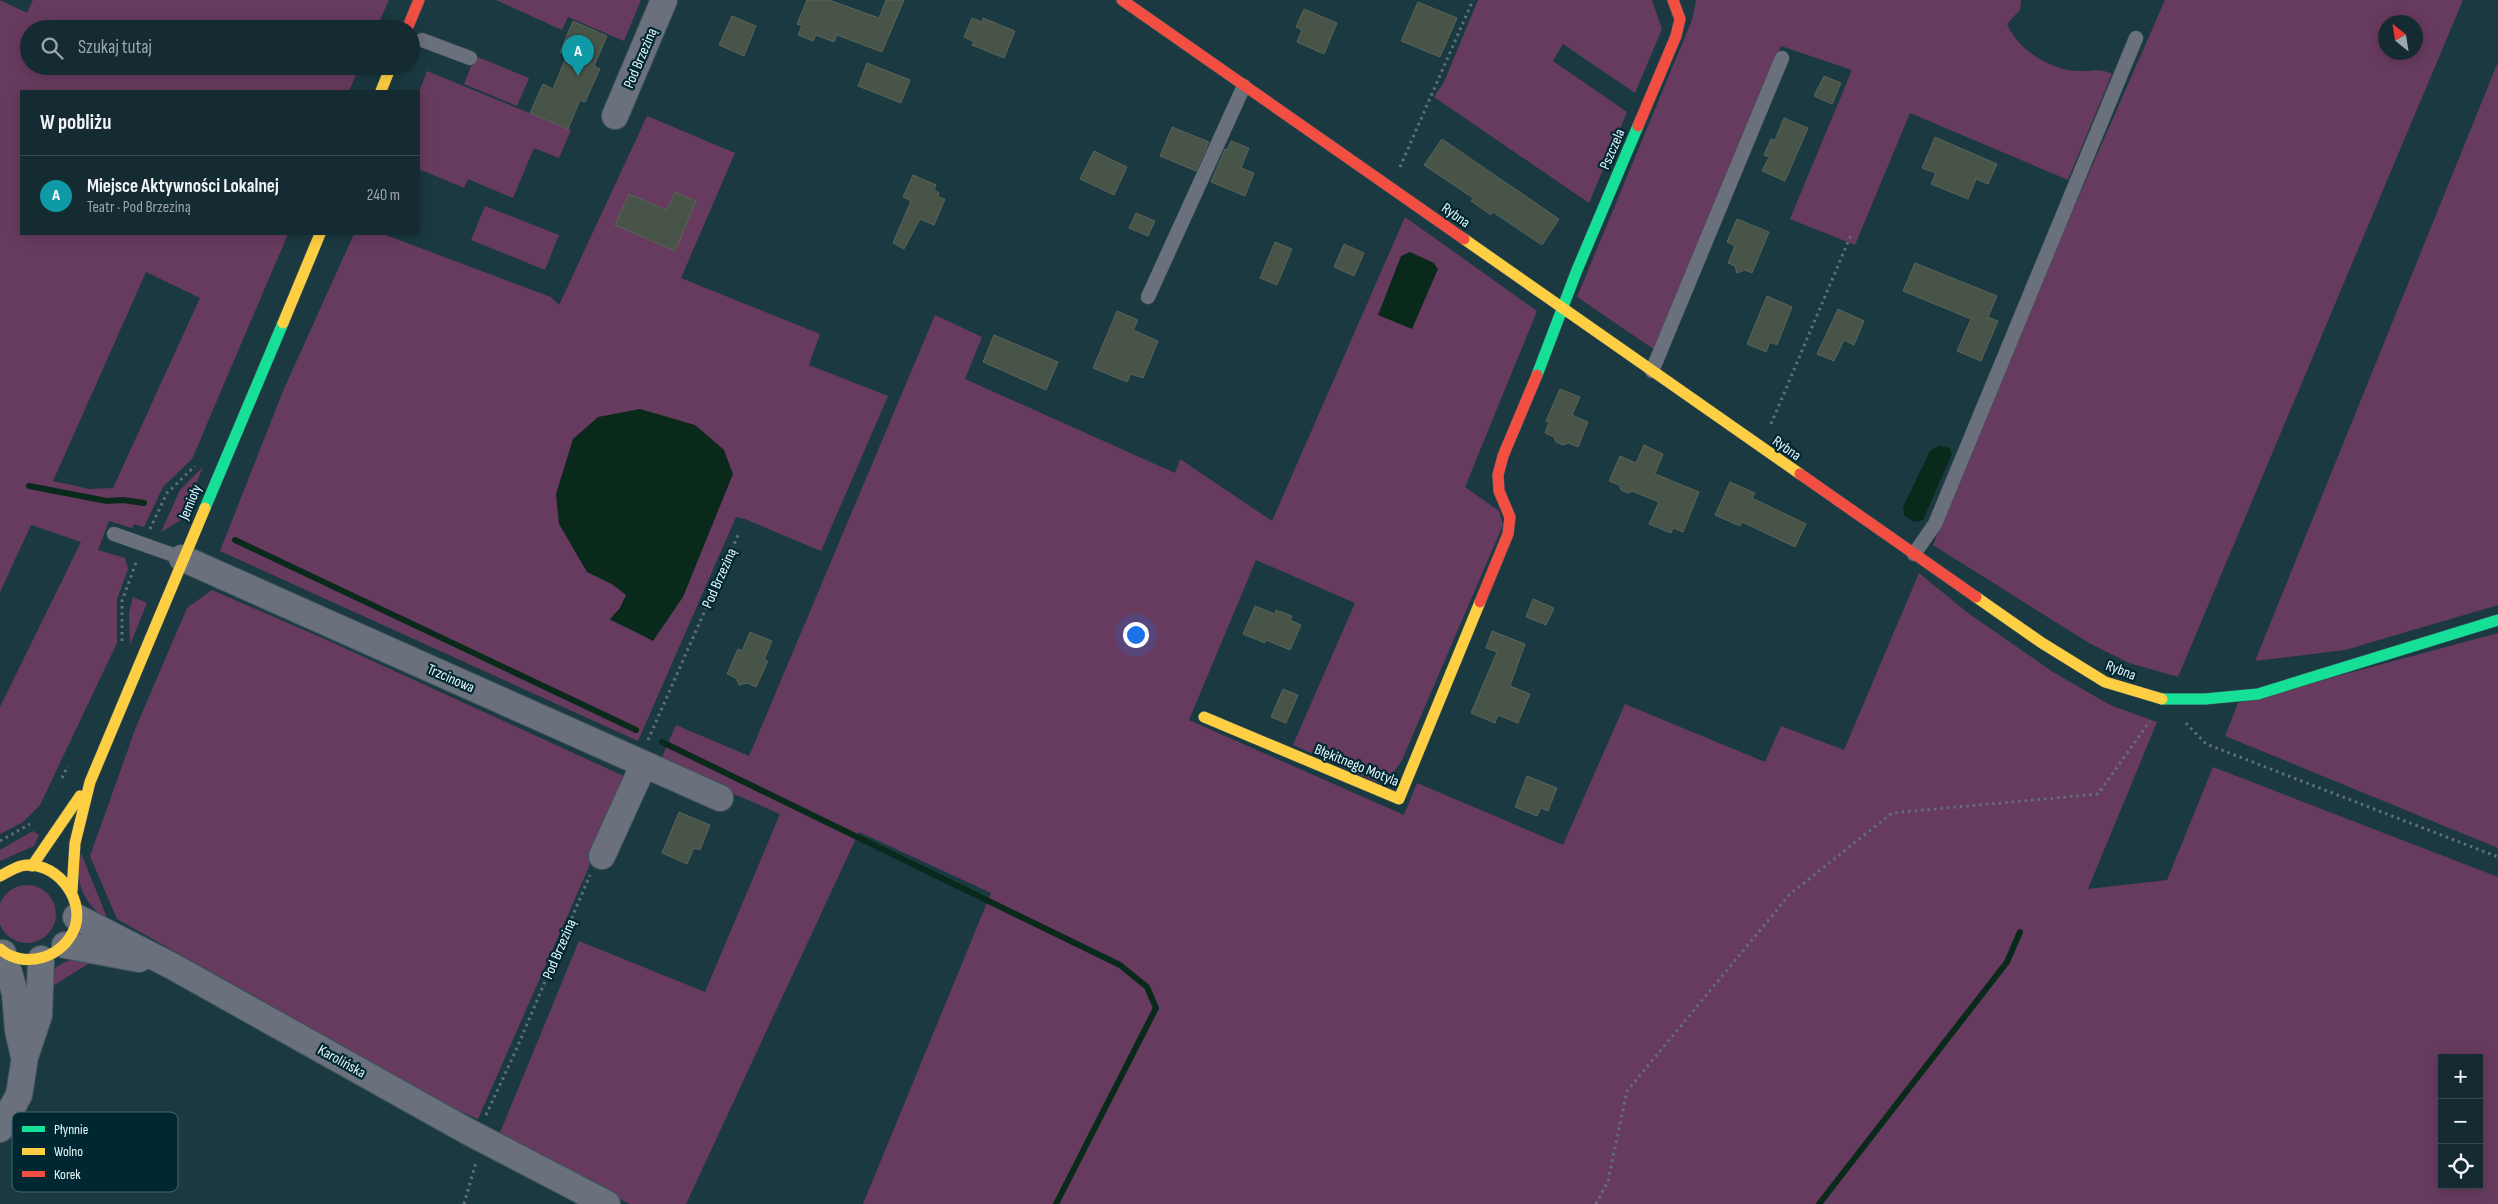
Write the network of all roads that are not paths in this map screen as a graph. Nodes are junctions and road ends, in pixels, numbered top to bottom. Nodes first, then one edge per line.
1 (419, 0) edge
2 (664, 0) edge
3 (1122, 0) edge
4 (1674, 0) edge
5 (411, 20) edge
6 (2136, 38) dead end
7 (422, 40) dead end
8 (470, 58) dead end
9 (1782, 58) dead end
10 (387, 75) edge
11 (1244, 86) junction
12 (380, 90) edge
13 (615, 116) dead end
14 (320, 235) edge
15 (1148, 296) dead end
16 (1562, 308) junction
17 (1652, 371) junction
18 (114, 534) dead end
19 (1914, 554) junction
20 (182, 558) junction
21 (2498, 620) edge
22 (1464, 642) joint
23 (1204, 717) dead end
24 (641, 762) junction
25 (90, 782) junction
26 (720, 798) dead end
27 (602, 856) road end
28 (32, 866) junction
29 (0, 876) edge
30 (72, 891) junction
31 (76, 918) junction
32 (65, 944) junction
33 (2, 951) edge
34 (41, 959) junction
35 (172, 966) junction
36 (25, 1057) junction
37 (0, 1129) edge
38 (607, 1204) edge

1 - 5 street
2 - 13 street, Pod Brzeziną
3 - 11 street, Rybna
4 - 16 street, Pszczela
6 - 19 lane
7 - 8 lane
9 - 17 lane
10 - 12 street
11 - 15 lane
11 - 16 street, Rybna
14 - 20 street, Jemioły
16 - 17 street, Rybna
16 - 22 street, Pszczela
17 - 19 street, Rybna
18 - 20 lane
19 - 21 street, Rybna
20 - 24 street, Trzcinowa
20 - 25 street, Jemioły
22 - 23 street, Błękitnego Motyla
24 - 26 street, Trzcinowa
24 - 27 street
25 - 28 street, Jemioły
25 - 30 street, Jemioły
28 - 29 street
28 - 30 street
30 - 31 street, Jemioły
31 - 32 street
31 - 35 street, Karolińska
32 - 34 street
32 - 35 street
33 - 34 street
33 - 36 street
34 - 36 street
35 - 38 street, Karolińska
36 - 37 street

